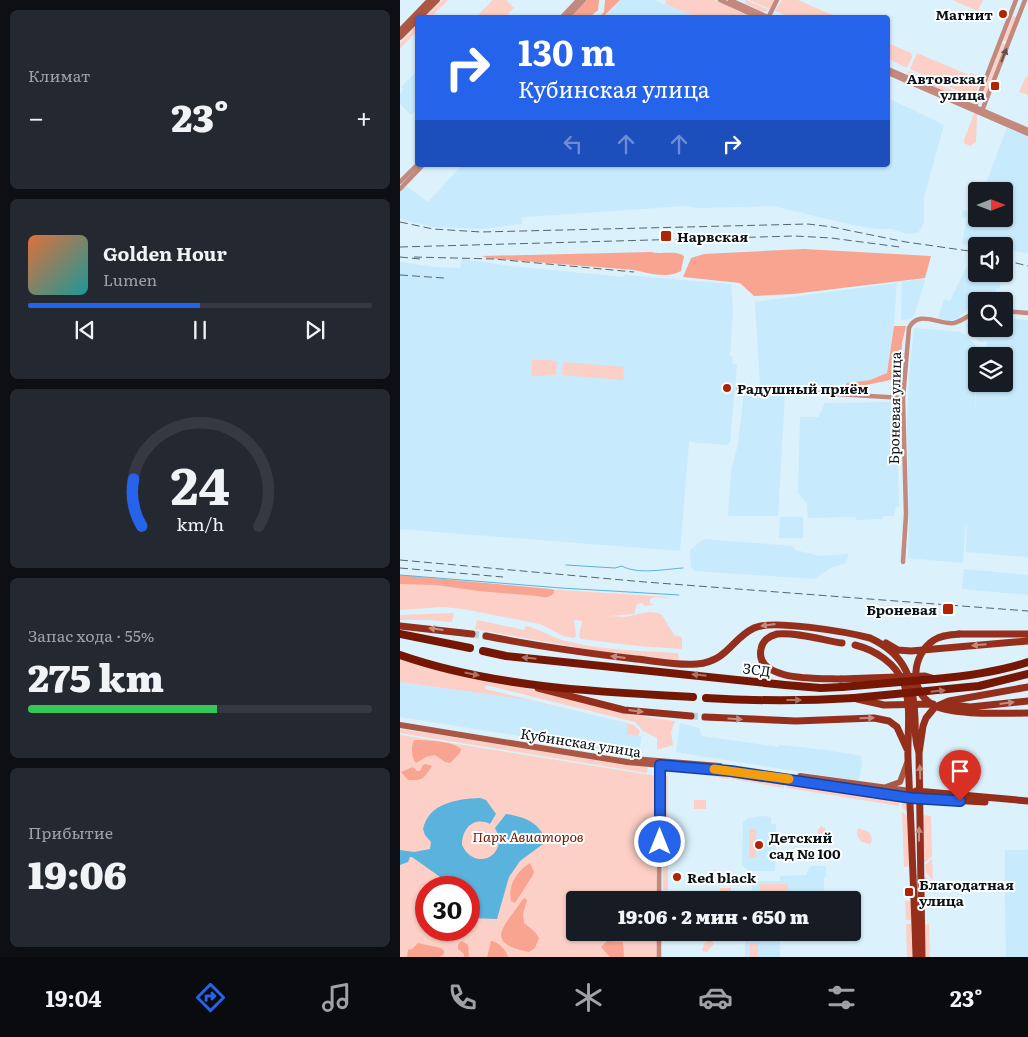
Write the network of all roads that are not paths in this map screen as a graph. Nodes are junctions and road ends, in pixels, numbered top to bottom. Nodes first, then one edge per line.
1 (430, 0) edge
2 (436, 0) edge
3 (578, 0) edge
4 (584, 0) edge
5 (720, 0) edge
6 (730, 0) edge
7 (777, 0) edge
8 (1016, 0) edge
9 (1025, 0) edge
10 (740, 4) edge
11 (415, 15) edge
12 (421, 15) edge
13 (564, 15) edge
14 (570, 15) edge
15 (756, 15) edge
16 (765, 15) edge
17 (770, 15) edge
18 (415, 16) edge
19 (415, 21) edge
20 (400, 31) edge
21 (400, 37) edge
22 (890, 70) edge
23 (890, 74) edge
24 (974, 108) junction
25 (982, 112) junction
26 (1028, 130) edge
27 (1028, 134) edge
28 (415, 167) edge
29 (421, 167) edge
30 (400, 182) edge
31 (400, 188) edge
32 (1013, 312) edge
33 (1028, 313) edge
34 (968, 316) edge
35 (738, 388) dead end
36 (903, 398) junction
37 (903, 562) dead end
38 (790, 625) junction
39 (400, 626) edge
40 (400, 634) edge
41 (472, 634) tunnel mouth
42 (1028, 634) edge
43 (486, 636) tunnel mouth
44 (1028, 641) edge
45 (842, 642) dead end
46 (855, 645) dead end
47 (470, 648) dead end
48 (483, 651) dead end
49 (400, 655) edge
50 (1028, 662) edge
51 (1028, 674) edge
52 (935, 679) junction
53 (504, 680) junction
54 (1028, 687) edge
55 (693, 697) dead end
56 (706, 698) dead end
57 (854, 698) junction
58 (1028, 701) edge
59 (1028, 713) edge
60 (691, 716) tunnel mouth
61 (705, 717) tunnel mouth
62 (400, 723) edge
63 (908, 752) junction
64 (919, 753) junction
65 (908, 762) junction
66 (660, 763) junction
67 (885, 788) junction
68 (910, 794) junction
69 (920, 795) junction
70 (1028, 801) edge
71 (1028, 806) edge
72 (660, 891) edge
73 (660, 941) edge
74 (659, 957) edge
75 (916, 957) edge
76 (922, 957) edge

1 - 11 main road
2 - 12 main road
3 - 13 street
4 - 14 street
5 - 10 street
6 - 10 street
7 - 17 street
8 - 24 street
25 -> 9 street
10 - 15 street
10 - 16 street
18 - 20 main road
19 - 21 main road
22 - 24 street
23 - 24 street
24 - 25 street
25 - 26 street
25 - 27 street
28 - 30 street
29 - 31 street
32 - 33 street
34 - 36 street, Броневая улица
35 - 36 street
36 - 37 street, Броневая улица
38 -> 43 main road
44 -> 38 main road
38 - 64 main road
41 -> 39 main road
40 - 47 highway
42 - 59 main road, bridge
45 - 52 main road, bridge
46 - 63 main road
52 -> 48 highway, ЗСД, bridge
49 -> 53 highway
50 - 52 highway, ЗСД
57 -> 51 highway, bridge
53 - 55 highway
53 -> 60 main road
54 - 64 main road
56 -> 57 highway
57 -> 58 main road, bridge
61 -> 63 main road
62 - 66 main road, Кубинская улица
63 - 65 main road
69 -> 64 main road
65 - 67 main road
65 - 68 main road
66 - 67 main road, Кубинская улица
66 - 68 main road, Кубинская улица
66 - 72 street
67 - 68 main road, Кубинская улица
68 - 69 main road, Кубинская улица
68 - 75 main road
69 - 70 main road, Кубинская улица
69 - 71 main road, Кубинская улица
76 -> 69 main road
73 - 74 street

